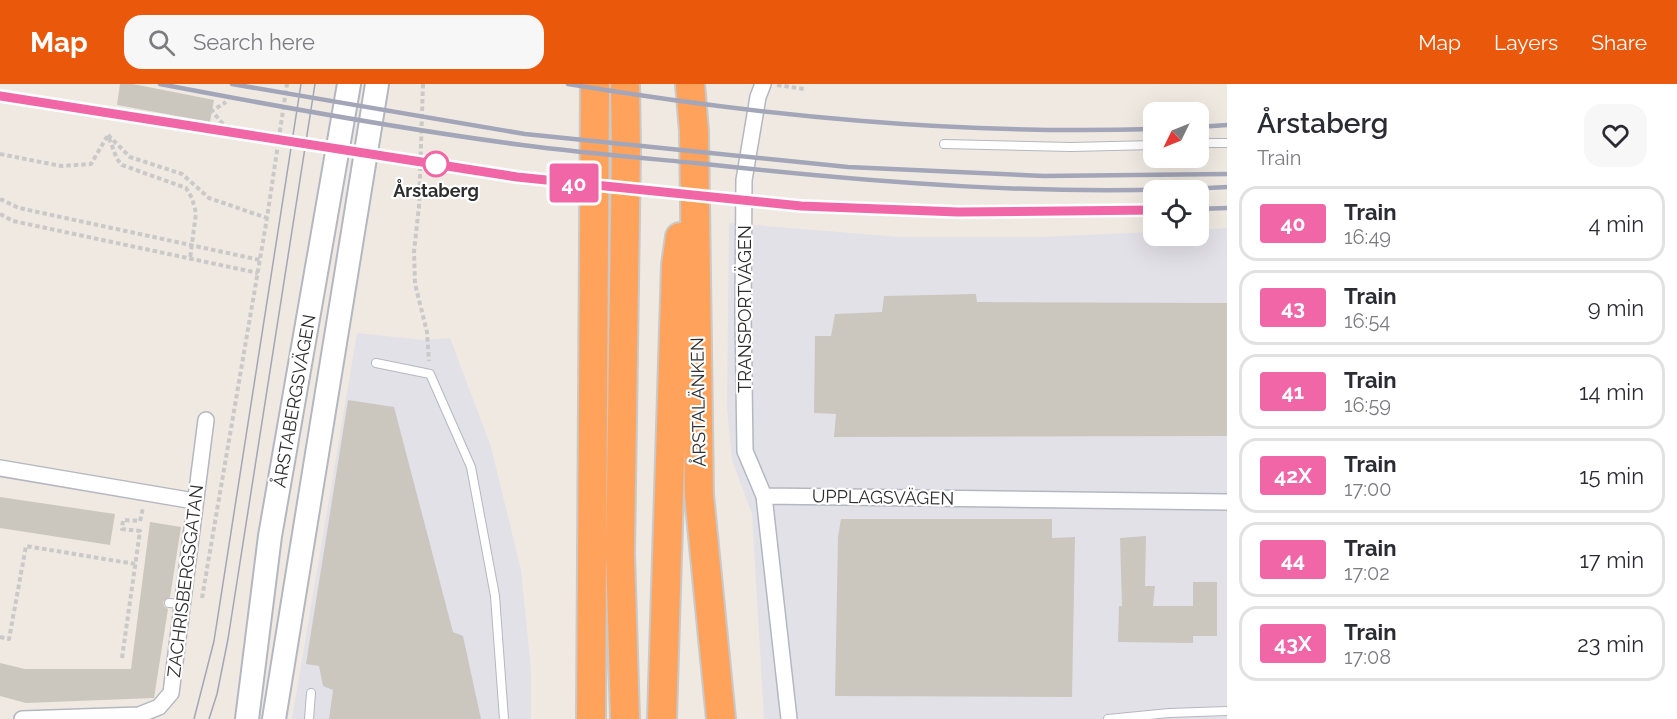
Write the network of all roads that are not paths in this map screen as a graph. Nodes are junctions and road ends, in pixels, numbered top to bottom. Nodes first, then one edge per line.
1 (349, 84) edge
2 (377, 84) edge
3 (595, 84) edge
4 (625, 84) edge
5 (690, 84) edge
6 (768, 85) edge
7 (694, 131) junction
8 (1227, 142) edge
9 (1209, 143) edge
10 (944, 144) dead end
11 (1143, 145) edge
12 (376, 363) dead end
13 (206, 420) dead end
14 (0, 468) edge
15 (764, 496) junction
16 (194, 501) junction
17 (1227, 502) edge
18 (311, 693) dead end
19 (1227, 711) edge
20 (1108, 718) edge
21 (22, 719) edge
22 (247, 719) edge
23 (274, 719) edge
24 (309, 719) edge
25 (504, 719) edge
26 (591, 719) edge
27 (625, 719) edge
28 (662, 719) edge
29 (721, 719) edge
30 (789, 719) edge

1 - 22 street, ÅRSTABERGSVÄGEN
2 - 23 street, ÅRSTABERGSVÄGEN
3 - 26 highway
4 - 27 highway
5 - 7 highway, ÅRSTALÄNKEN
6 - 15 street, TRANSPORTVÄGEN
7 - 28 highway
7 - 29 highway, ÅRSTALÄNKEN
8 - 9 lane
10 - 11 lane
12 - 25 lane
13 - 16 street, ZACHRISBERGSGATAN
14 - 16 street
15 - 17 street, UPPLAGSVÄGEN
15 - 30 street
16 - 21 street, ZACHRISBERGSGATAN
18 - 24 lane
19 - 20 lane

